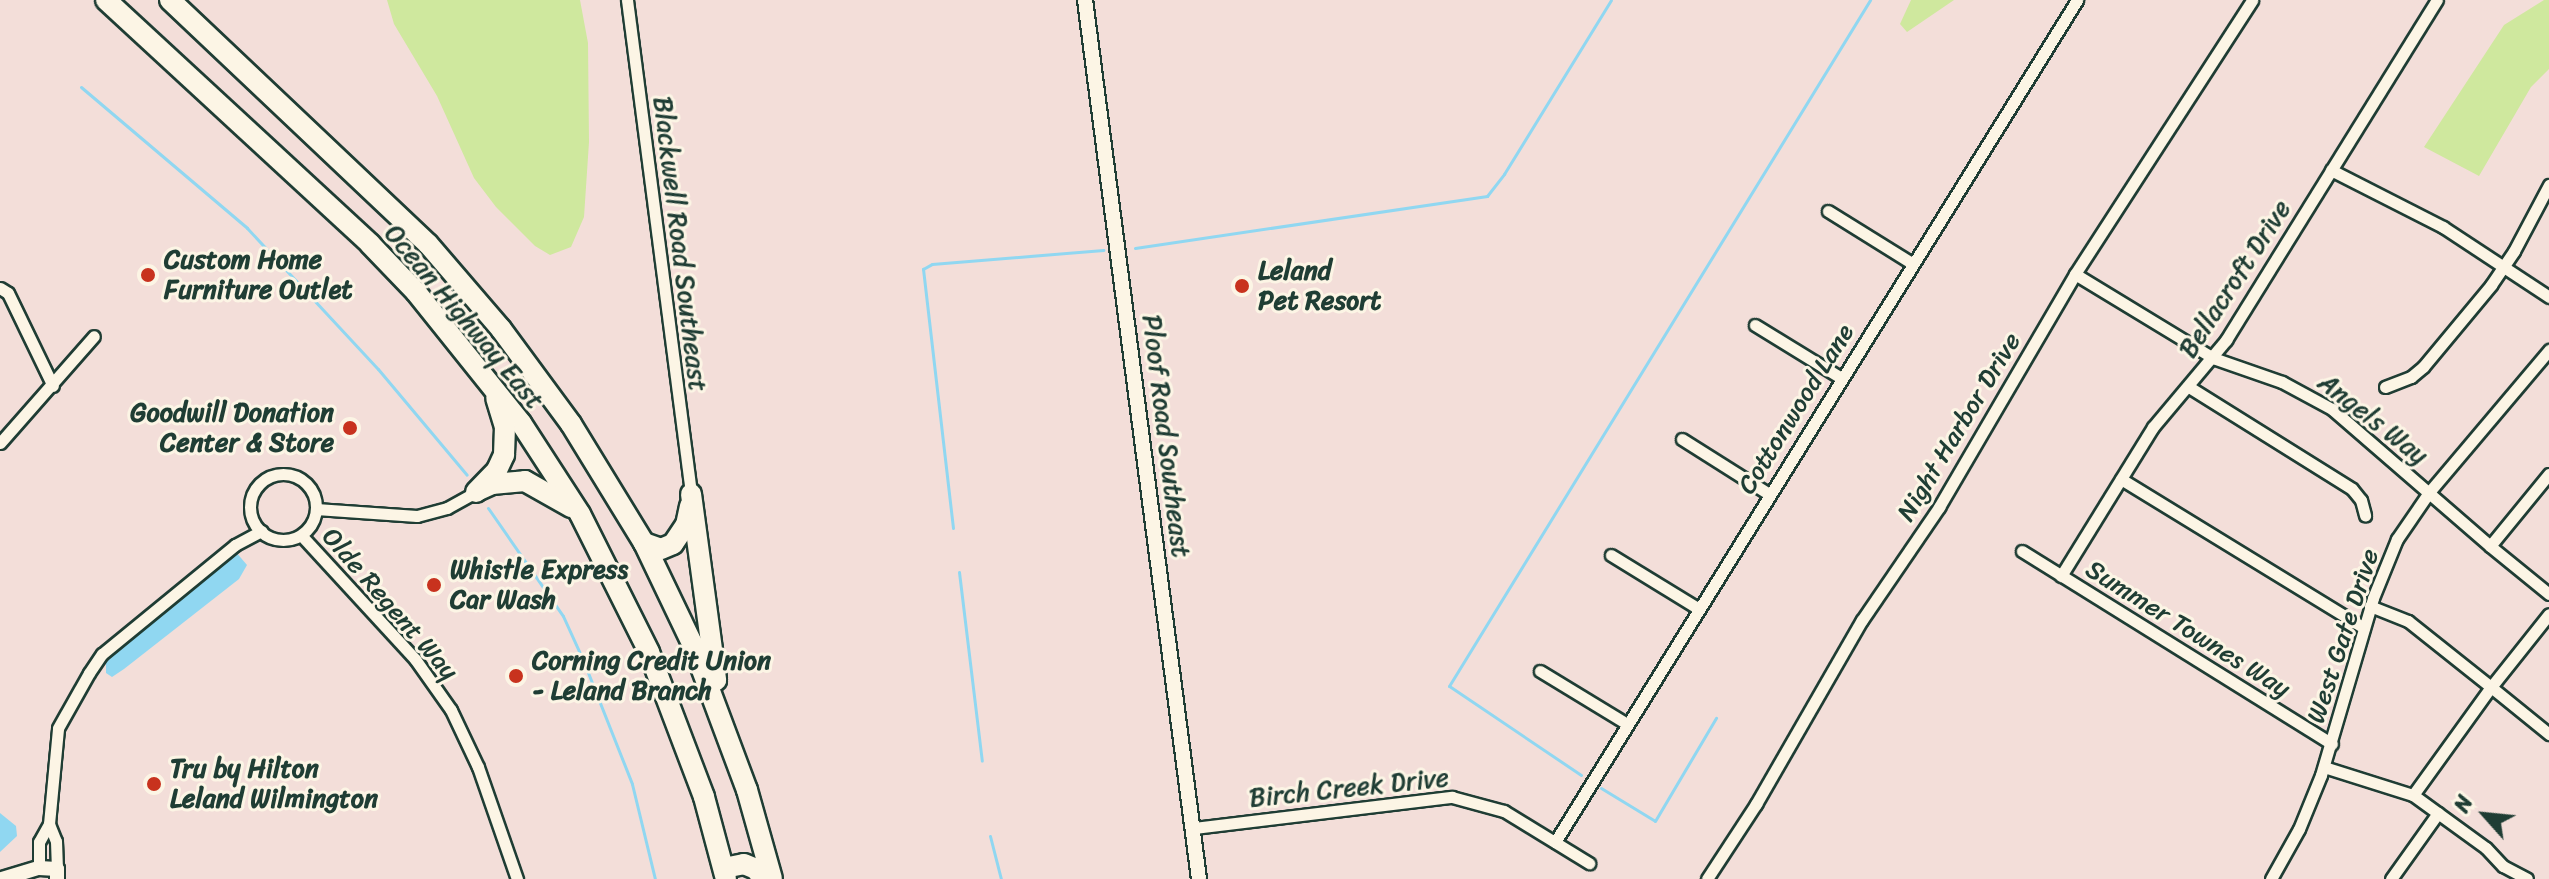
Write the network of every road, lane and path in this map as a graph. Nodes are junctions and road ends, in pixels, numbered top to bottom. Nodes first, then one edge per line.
1 (106, 0) edge
2 (170, 0) edge
3 (627, 0) edge
4 (1085, 0) edge
5 (2077, 0) edge
6 (2252, 0) edge
7 (2437, 0) edge
8 (2331, 170) junction
9 (2549, 185) edge
10 (1828, 211) dead end
11 (1913, 264) junction
12 (2504, 267) junction
13 (2075, 274) junction
14 (0, 288) edge
15 (2549, 297) edge
16 (1755, 325) dead end
17 (94, 336) dead end
18 (2549, 350) edge
19 (2213, 358) junction
20 (486, 376) junction
21 (1841, 378) junction
22 (53, 386) junction
23 (2189, 387) junction
24 (2385, 387) dead end
25 (1682, 439) dead end
26 (0, 443) edge
27 (2549, 474) edge
28 (2121, 479) junction
29 (2430, 491) junction
30 (476, 492) junction
31 (691, 494) junction
32 (1769, 494) junction
33 (316, 509) junction
34 (580, 514) junction
35 (2365, 515) dead end
36 (261, 531) junction
37 (301, 535) junction
38 (644, 543) junction
39 (2490, 546) junction
40 (2022, 551) dead end
41 (1611, 555) dead end
42 (2061, 576) junction
43 (2549, 594) edge
44 (2370, 606) junction
45 (1699, 609) junction
46 (2549, 614) edge
47 (2364, 628) junction
48 (1540, 671) dead end
49 (2491, 687) junction
50 (722, 716) junction
51 (1627, 724) junction
52 (2549, 734) edge
53 (2332, 744) junction
54 (2324, 767) junction
55 (2413, 795) junction
56 (2438, 813) junction
57 (49, 824) junction
58 (1194, 828) junction
59 (1555, 842) junction
60 (1589, 863) dead end
61 (39, 873) edge
62 (57, 874) edge
63 (725, 874) edge
64 (2, 879) edge
65 (517, 879) edge
66 (763, 879) edge
67 (772, 879) edge
68 (1199, 879) edge
69 (1707, 879) edge
70 (2271, 879) edge
71 (2391, 879) edge
72 (2527, 879) edge

1 - 20 highway, Ocean Highway East
2 - 38 highway, Ocean Highway East
3 - 31 street, Blackwell Road Southeast
4 - 58 street, Ploof Road Southeast
5 - 11 street, Cottonwood Lane
6 - 13 street, Night Harbor Drive
7 - 8 street, Bellacroft Drive
8 - 12 street
8 - 19 street, Bellacroft Drive
9 - 12 street
10 - 11 street
11 - 21 street, Cottonwood Lane
12 - 15 street
12 - 24 street
13 - 19 street, Angels Way
13 - 69 street, Night Harbor Drive
14 - 22 street
16 - 21 street
17 - 22 street
18 - 29 street, West Gate Drive
19 - 23 street, Bellacroft Drive
19 - 29 street, Angels Way
20 - 30 highway
20 - 34 highway, Ocean Highway East
21 - 32 street, Cottonwood Lane
22 - 26 street
23 - 28 street, Bellacroft Drive
23 - 35 street
25 - 32 street
27 - 39 street
28 - 42 street, Bellacroft Drive
28 - 47 street
29 - 39 street, Angels Way
29 - 44 street, West Gate Drive
30 - 33 street, Olde Regent Way
30 - 34 highway
31 - 38 highway
31 - 50 highway
32 - 45 street, Cottonwood Lane
33 - 36 street
33 - 37 street
34 - 63 highway, Ocean Highway East
36 - 37 street
36 - 57 street
37 - 65 street, Olde Regent Way
38 - 50 highway, Ocean Highway East
39 - 43 street, Angels Way
40 - 42 street, Summer Townes Way
41 - 45 street
42 - 53 street, Summer Townes Way
44 - 47 street, West Gate Drive
44 - 49 street
45 - 51 street, Cottonwood Lane
46 - 49 street
47 - 53 street, West Gate Drive
48 - 51 street
49 - 52 street
49 - 55 street
50 - 67 highway, Ocean Highway East
51 - 59 street, Cottonwood Lane
53 - 54 street, West Gate Drive
54 - 55 street
54 - 70 street, West Gate Drive
55 - 56 street
56 - 71 street
56 - 72 street
57 - 61 street
57 - 62 street
58 - 59 street, Birch Creek Drive
58 - 68 street, Ploof Road Southeast
59 - 60 street, Birch Creek Drive
61 - 62 street
61 - 64 street
63 - 66 highway

